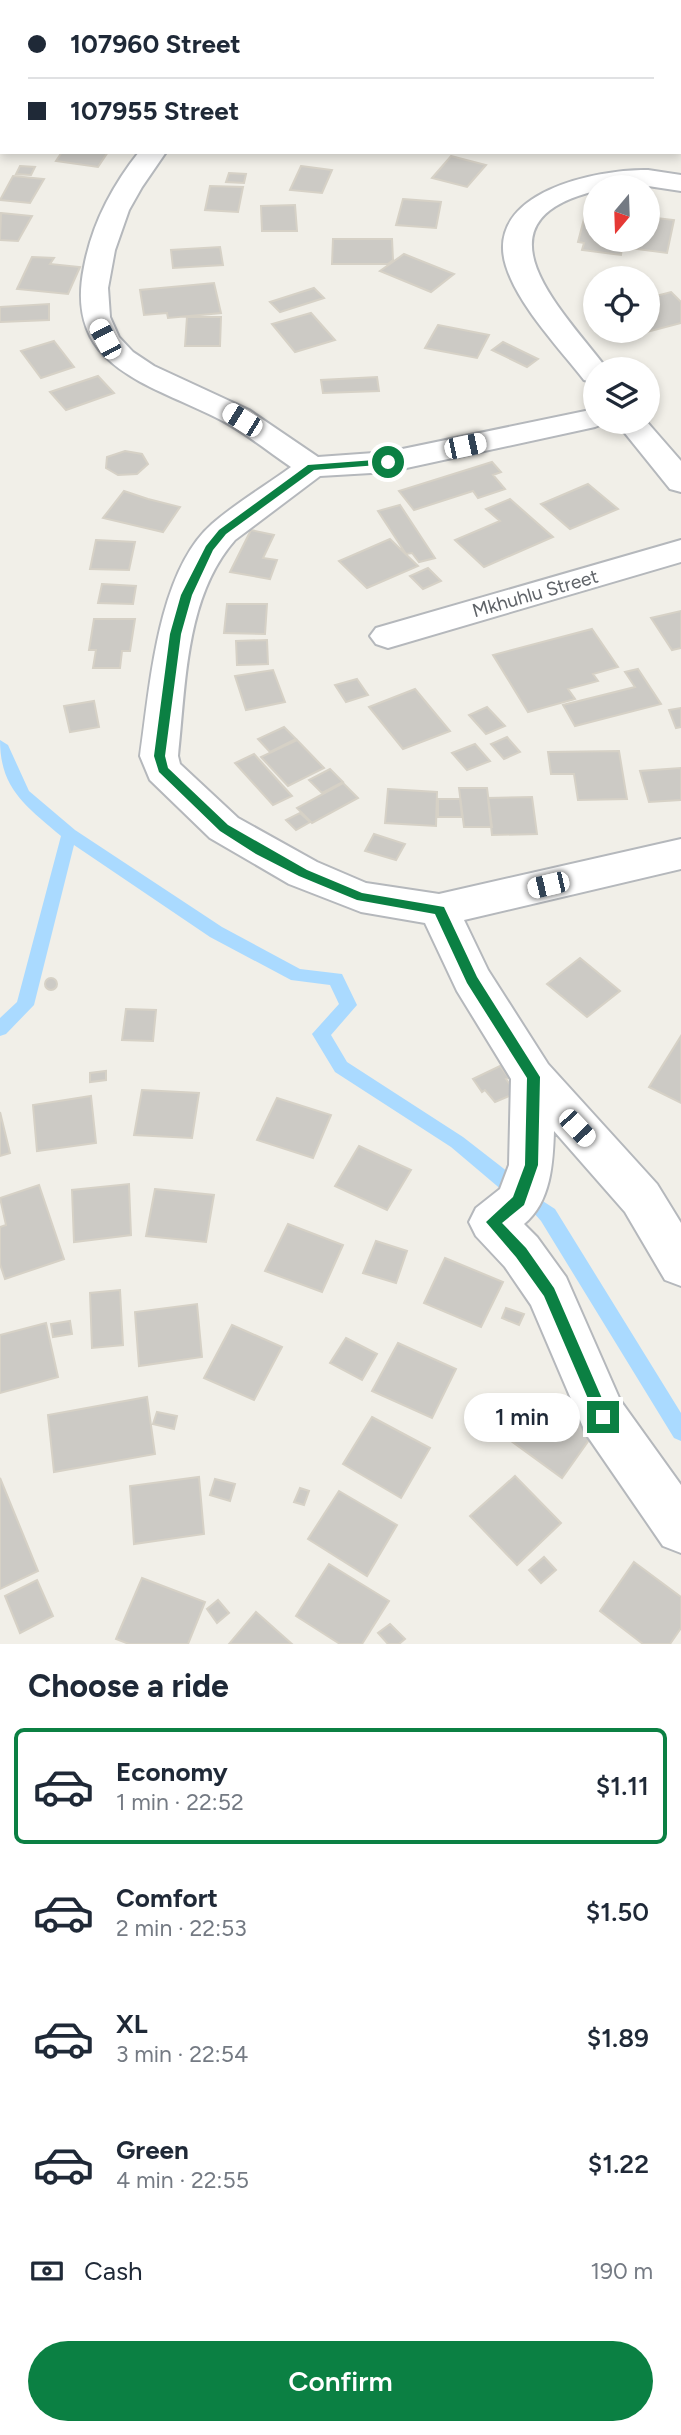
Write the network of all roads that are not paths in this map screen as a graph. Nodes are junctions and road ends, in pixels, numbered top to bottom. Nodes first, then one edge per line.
1 (151, 154) edge
2 (681, 183) edge
3 (583, 358) edge
4 (583, 421) edge
5 (641, 434) edge
6 (312, 467) junction
7 (681, 482) edge
8 (681, 551) edge
9 (388, 636) dead end
10 (681, 854) edge
11 (439, 910) junction
12 (533, 1077) junction
13 (681, 1265) edge
14 (681, 1528) edge

1 - 6 street
2 - 3 street
4 - 6 street
5 - 7 street
6 - 11 street
8 - 9 street, Mkhuhlu Street
10 - 11 street
11 - 12 street
12 - 13 street
12 - 14 street

